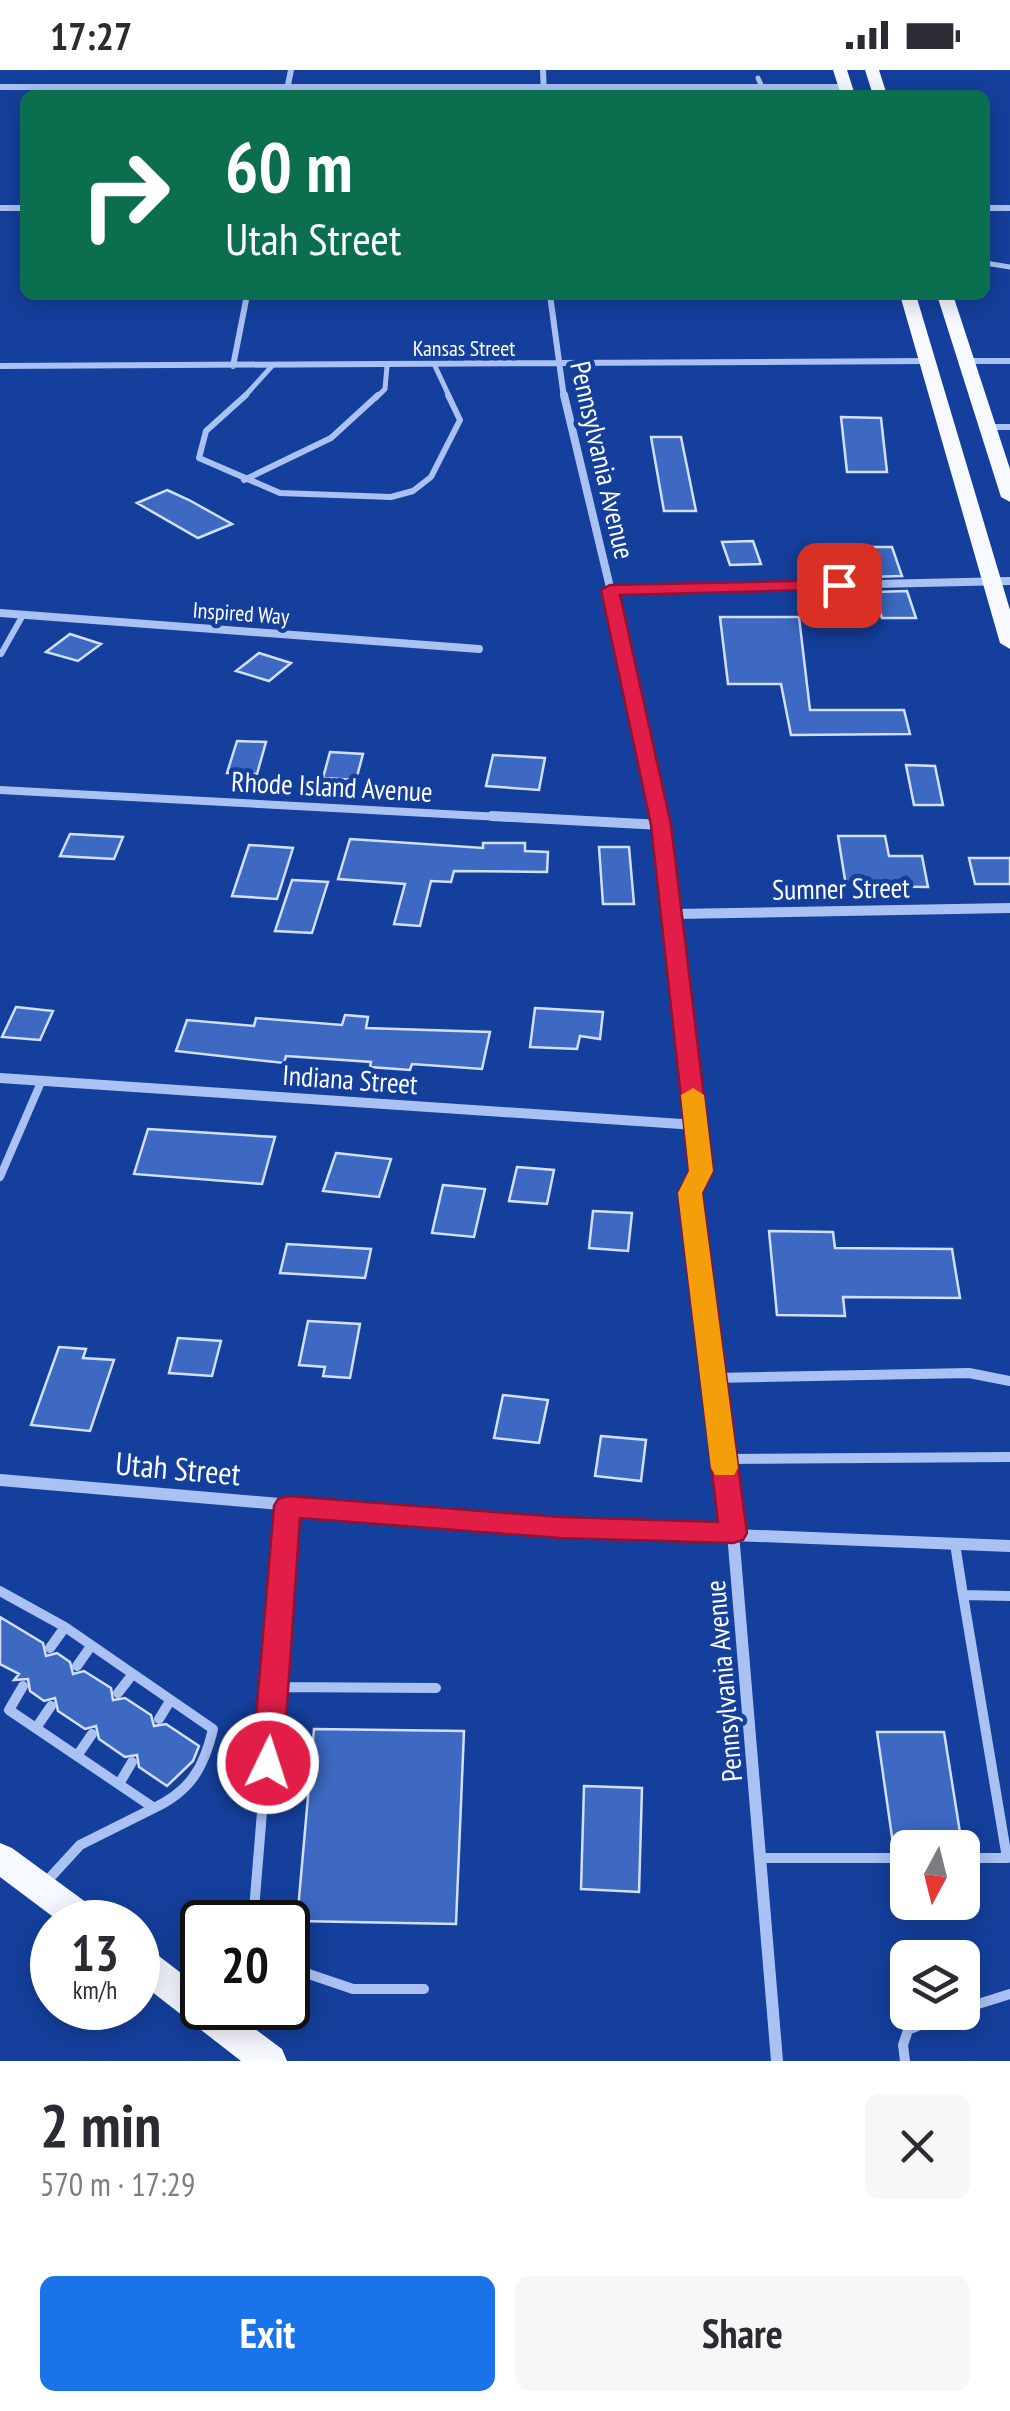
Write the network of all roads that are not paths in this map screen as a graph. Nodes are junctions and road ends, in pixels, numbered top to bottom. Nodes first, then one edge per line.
1 (682, 78) dead end
2 (758, 78) dead end
3 (0, 87) edge
4 (684, 88) junction
5 (762, 88) junction
6 (215, 90) edge
7 (591, 90) edge
8 (819, 90) edge
9 (246, 300) edge
10 (550, 300) edge
11 (910, 300) edge
12 (946, 300) edge
13 (928, 361) junction
14 (966, 361) junction
15 (1010, 361) edge
16 (0, 366) edge
17 (233, 366) junction
18 (272, 366) junction
19 (387, 366) junction
20 (435, 366) junction
21 (557, 366) junction
22 (987, 427) junction
23 (1010, 427) edge
24 (244, 480) junction
25 (1010, 495) edge
26 (1001, 581) edge
27 (610, 590) junction
28 (0, 613) edge
29 (23, 615) junction
30 (1010, 643) edge
31 (478, 648) dead end
32 (0, 654) edge
33 (0, 790) edge
34 (661, 825) junction
35 (1010, 908) edge
36 (673, 914) junction
37 (0, 1078) edge
38 (42, 1080) junction
39 (696, 1125) junction
40 (0, 1177) edge
41 (714, 1378) junction
42 (1010, 1381) edge
43 (1010, 1458) edge
44 (724, 1459) junction
45 (0, 1480) edge
46 (288, 1506) junction
47 (733, 1533) junction
48 (955, 1544) junction
49 (1010, 1546) edge
50 (0, 1591) edge
51 (963, 1595) junction
52 (1010, 1596) edge
53 (65, 1627) junction
54 (91, 1646) junction
55 (50, 1648) dead end
56 (77, 1666) dead end
57 (132, 1674) junction
58 (22, 1686) dead end
59 (273, 1688) junction
60 (436, 1688) dead end
61 (118, 1693) dead end
62 (170, 1701) junction
63 (51, 1706) dead end
64 (158, 1719) dead end
65 (36, 1728) junction
66 (92, 1734) dead end
67 (78, 1756) junction
68 (132, 1762) dead end
69 (120, 1784) junction
70 (154, 1808) junction
71 (0, 1858) edge
72 (760, 1858) junction
73 (890, 1858) edge
74 (980, 1858) edge
75 (1009, 1858) edge
76 (40, 1888) junction
77 (56, 1900) edge
78 (255, 1900) edge
79 (310, 1974) edge
80 (424, 1989) dead end
81 (1010, 1994) edge
82 (980, 2003) edge
83 (239, 2030) edge
84 (908, 2030) edge
85 (269, 2061) edge
86 (777, 2061) edge
87 (905, 2061) edge

1 - 4 lane
2 - 5 lane
3 - 6 street
4 - 5 street
4 - 7 street
5 - 8 street
9 - 17 street
10 - 21 street, Pennsylvania Avenue
11 - 13 main road
12 - 14 main road
13 - 21 street, Kansas Street
13 - 26 main road
14 - 15 street
14 - 22 main road
16 - 17 street, Kansas Street
17 - 18 street, Kansas Street
18 - 19 street, Kansas Street
18 - 24 lane
19 - 20 street, Kansas Street
19 - 24 lane
20 - 21 street, Kansas Street
20 - 24 lane
21 - 27 street, Pennsylvania Avenue
22 - 23 lane
22 - 25 main road
26 - 27 street
26 - 30 main road
27 - 34 street, Pennsylvania Avenue
28 - 29 street, Inspired Way
29 - 31 street, Inspired Way
29 - 32 lane
33 - 34 street, Rhode Island Avenue
34 - 36 street, Pennsylvania Avenue
35 - 36 street, Sumner Street
36 - 39 street, Pennsylvania Avenue
37 - 38 street, Indiana Street
38 - 39 street, Indiana Street
38 - 40 lane
39 - 41 street, Pennsylvania Avenue
41 - 42 lane
41 - 44 street, Pennsylvania Avenue
43 - 44 lane
44 - 47 street, Pennsylvania Avenue
45 - 46 street, Utah Street
46 - 47 street, Utah Street
46 - 59 lane
47 - 48 street, Utah Street
47 - 72 street, Pennsylvania Avenue
48 - 49 street, Utah Street
48 - 51 lane
50 - 53 lane
51 - 52 lane
51 - 75 lane
53 - 54 lane
53 - 55 lane
54 - 56 lane
54 - 57 lane
57 - 61 lane
57 - 62 lane
58 - 65 lane
59 - 60 lane
59 - 78 lane
62 - 64 lane
62 - 70 lane
63 - 65 lane
65 - 67 lane
66 - 67 lane
67 - 69 lane
68 - 69 lane
69 - 70 lane
70 - 76 lane
71 - 76 main road
72 - 73 lane
72 - 86 street, Pennsylvania Avenue
74 - 75 lane
76 - 77 main road
79 - 80 lane
81 - 82 lane
83 - 85 main road
84 - 87 lane

